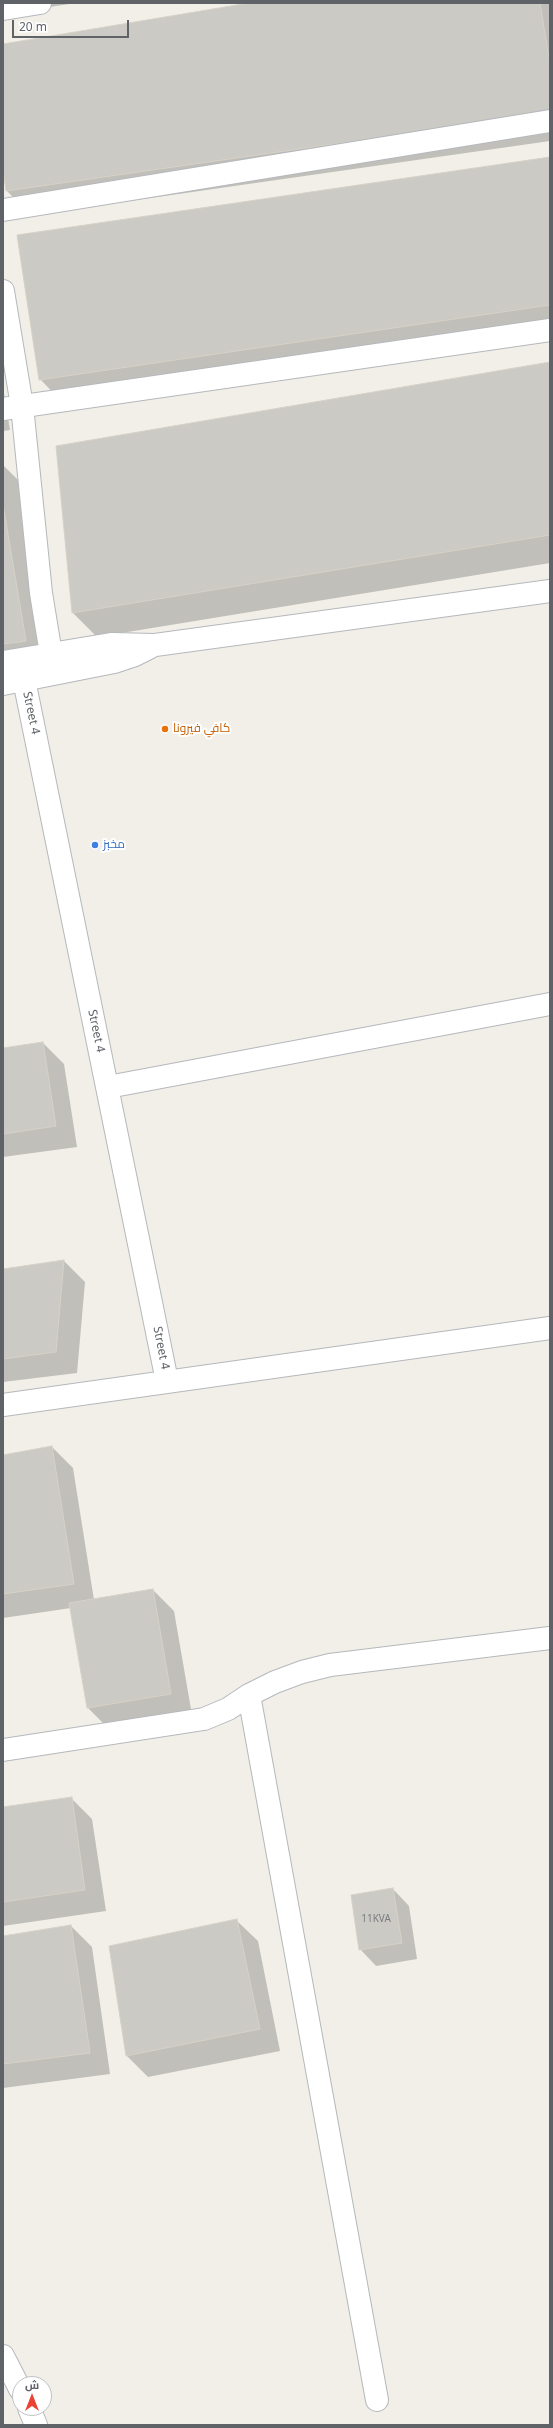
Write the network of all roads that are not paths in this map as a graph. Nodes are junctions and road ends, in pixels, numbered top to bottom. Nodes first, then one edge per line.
1 (40, 3) edge
2 (3, 9) edge
3 (550, 121) edge
4 (3, 210) edge
5 (3, 291) edge
6 (550, 330) edge
7 (13, 407) edge
8 (550, 591) edge
9 (155, 645) junction
10 (51, 654) junction
11 (3, 662) edge
12 (24, 680) junction
13 (3, 684) edge
14 (550, 1004) edge
15 (108, 1087) junction
16 (550, 1328) edge
17 (167, 1381) junction
18 (3, 1405) edge
19 (550, 1638) edge
20 (249, 1695) junction
21 (3, 1750) edge
22 (3, 2356) edge
23 (13, 2376) edge
24 (377, 2400) dead end

1 - 2 street
3 - 4 street
5 - 7 street
6 - 7 street
7 - 10 street
8 - 9 street
9 - 10 street
9 - 12 street
10 - 11 street
12 - 13 street
12 - 15 street, Street 4
14 - 15 street
15 - 17 street, Street 4
16 - 17 street
17 - 18 street
19 - 20 street
20 - 21 street
20 - 24 street
22 - 23 street

